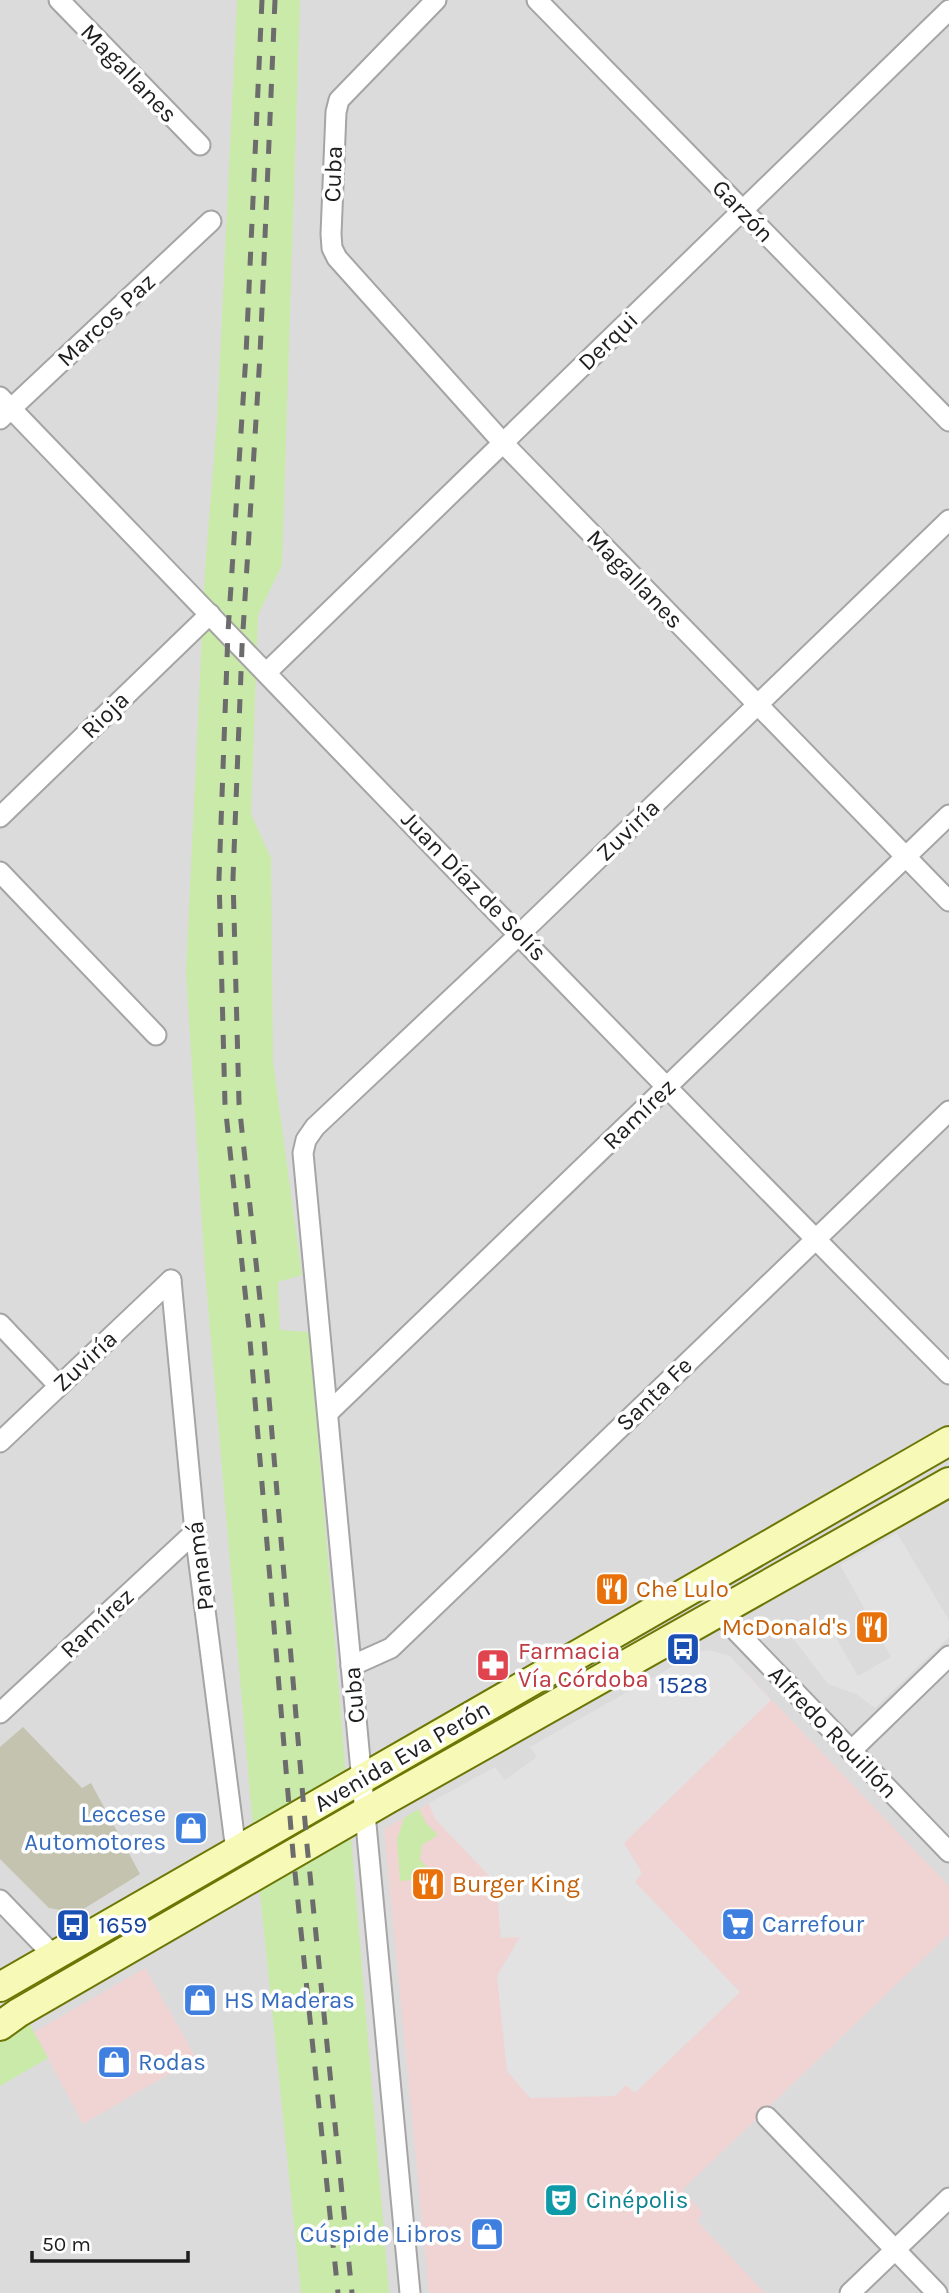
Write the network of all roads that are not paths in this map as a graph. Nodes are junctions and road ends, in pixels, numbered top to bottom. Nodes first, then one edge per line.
1 (59, 0) edge
2 (436, 0) edge
3 (537, 0) edge
4 (949, 10) edge
5 (200, 145) dead end
6 (743, 210) junction
7 (211, 221) dead end
8 (332, 248) joint
9 (4, 408) edge
10 (949, 421) edge
11 (503, 443) junction
12 (949, 520) edge
13 (210, 614) junction
14 (267, 672) junction
15 (758, 705) junction
16 (949, 815) edge
17 (0, 817) edge
18 (906, 856) junction
19 (0, 872) edge
20 (949, 901) edge
21 (520, 934) junction
22 (156, 1035) dead end
23 (666, 1087) junction
24 (949, 1111) edge
25 (306, 1140) joint
26 (815, 1239) junction
27 (171, 1280) joint
28 (0, 1324) edge
29 (949, 1374) edge
30 (59, 1386) junction
31 (328, 1413) junction
32 (0, 1441) edge
33 (949, 1441) edge
34 (949, 1482) edge
35 (195, 1532) junction
36 (718, 1612) junction
37 (949, 1656) edge
38 (351, 1666) junction
39 (0, 1713) edge
40 (852, 1751) junction
41 (362, 1778) junction
42 (365, 1812) junction
43 (236, 1851) junction
44 (949, 1852) edge
45 (0, 1900) edge
46 (54, 1956) junction
47 (0, 1987) edge
48 (9, 2020) edge
49 (767, 2117) dead end
50 (949, 2198) edge
51 (895, 2250) junction
52 (410, 2293) edge
53 (850, 2293) edge
54 (937, 2293) edge

1 - 5 street, Magallanes
2 - 8 street, Cuba
3 - 6 street, Garzón
4 - 6 street, Derqui
6 - 10 street, Garzón
6 - 11 street, Derqui
7 - 9 street, Marcos Paz
8 - 11 street, Magallanes
9 - 13 street, Juan Díaz de Solís
11 - 14 street, Derqui
11 - 15 street, Magallanes
12 - 15 street, Zuviría
13 - 14 street, Juan Díaz de Solís
13 - 17 street, Rioja
14 - 21 street, Juan Díaz de Solís
15 - 18 street, Magallanes
15 - 21 street, Zuviría
16 - 18 street, Ramírez
18 - 20 street, Magallanes
18 - 23 street, Ramírez
19 - 22 street
21 - 23 street, Juan Díaz de Solís
21 - 25 street, Zuviría
23 - 26 street, Juan Díaz de Solís
23 - 31 street, Ramírez
24 - 26 street, Santa Fe
25 - 31 street, Cuba
26 - 29 street, Juan Díaz de Solís
26 - 38 street, Santa Fe
27 - 30 street, Zuviría
27 - 35 street, Panamá
28 - 30 street
30 - 32 street, Zuviría
31 - 38 street, Cuba
33 - 41 main road, Avenida Eva Perón
34 - 36 main road, Avenida Eva Perón
35 - 39 street, Ramírez
35 - 43 street, Panamá
36 - 40 street, Alfredo Rouillón
36 - 42 main road, Avenida Eva Perón
37 - 40 street
38 - 41 street, Cuba
40 - 44 street, Alfredo Rouillón
41 - 42 street, Cuba
41 - 43 main road, Avenida Eva Perón
42 - 48 main road, Avenida Eva Perón
42 - 52 street, Cuba
43 - 46 main road, Avenida Eva Perón
45 - 46 street
46 - 47 main road, Avenida Eva Perón
49 - 51 street
50 - 51 street
51 - 53 street
51 - 54 street

